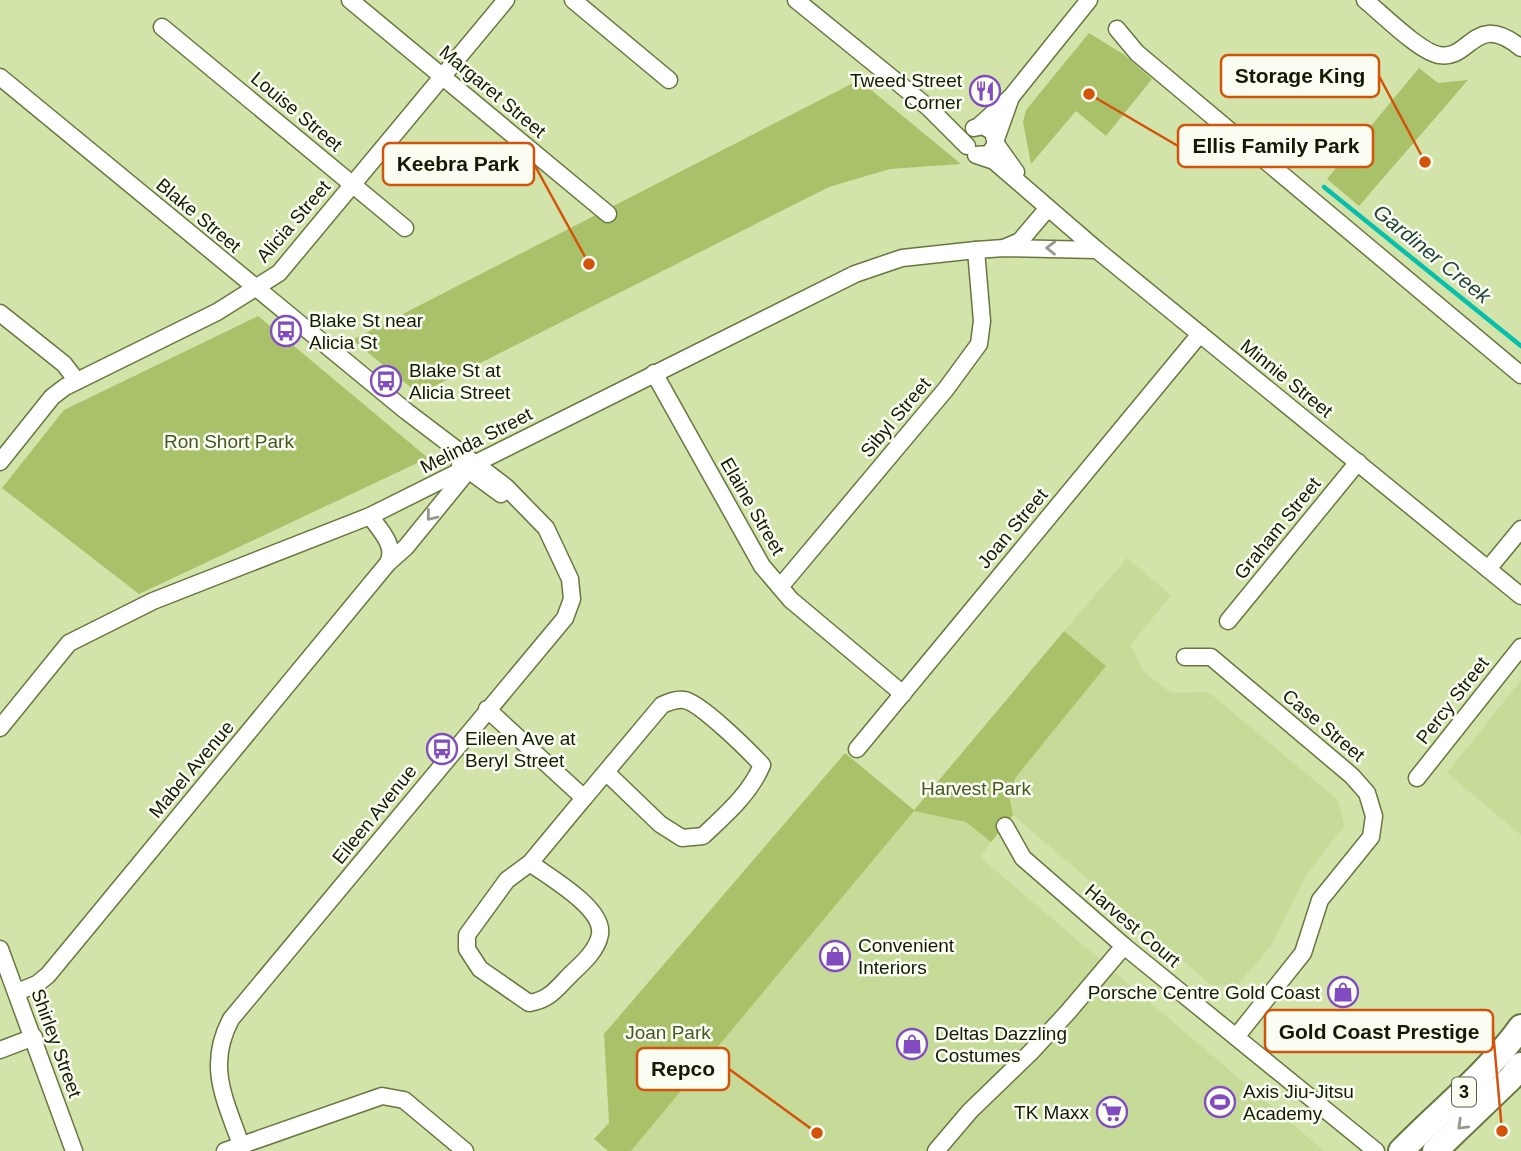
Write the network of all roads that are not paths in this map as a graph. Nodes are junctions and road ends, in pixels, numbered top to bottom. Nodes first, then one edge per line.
1 (350, 0) edge
2 (506, 0) edge
3 (573, 0) edge
4 (796, 0) edge
5 (1365, 0) edge
6 (1085, 1) edge
7 (162, 27) dead end
8 (1117, 29) dead end
9 (1521, 48) edge
10 (443, 76) junction
11 (0, 77) edge
12 (669, 80) dead end
13 (1012, 97) junction
14 (934, 112) junction
15 (978, 126) junction
16 (996, 141) junction
17 (973, 151) junction
18 (353, 184) junction
19 (1029, 191) junction
20 (1048, 208) junction
21 (608, 214) dead end
22 (405, 228) dead end
23 (1004, 248) junction
24 (976, 250) junction
25 (1097, 250) junction
26 (256, 289) junction
27 (0, 313) edge
28 (1200, 334) junction
29 (654, 373) junction
30 (1521, 375) edge
31 (77, 381) junction
32 (1, 459) edge
33 (1358, 462) junction
34 (471, 467) junction
35 (370, 516) junction
36 (538, 519) joint
37 (1521, 529) edge
38 (388, 563) junction
39 (1488, 569) junction
40 (780, 587) junction
41 (1521, 596) edge
42 (1228, 621) dead end
43 (1521, 647) edge
44 (1185, 657) dead end
45 (903, 694) junction
46 (487, 709) junction
47 (0, 728) edge
48 (857, 749) dead end
49 (607, 773) junction
50 (1417, 778) dead end
51 (584, 798) junction
52 (1005, 826) dead end
53 (530, 863) junction
54 (1124, 946) junction
55 (0, 949) edge
56 (17, 992) junction
57 (1521, 1027) edge
58 (34, 1037) junction
59 (1236, 1037) junction
60 (0, 1050) edge
61 (1517, 1077) edge
62 (241, 1145) junction
63 (260, 1145) edge
64 (74, 1151) edge
65 (225, 1151) edge
66 (465, 1151) edge
67 (936, 1151) edge
68 (1376, 1151) edge
69 (1401, 1151) edge
70 (1435, 1151) edge

1 - 10 street, Margaret Street
2 - 10 street, Alicia Street
3 - 12 street
4 - 14 street, Minnie Street
5 - 9 street
6 - 13 street
7 - 18 street, Louise Street
8 - 30 street
10 - 18 street, Alicia Street
10 - 21 street, Margaret Street
11 - 26 street, Blake Street
13 - 15 street
13 - 16 street
14 - 15 street, Minnie Street
14 - 17 street, Minnie Street
15 - 16 street
15 - 17 street
16 - 17 street
16 - 19 street, Minnie Street
17 - 19 street, Minnie Street
18 - 22 street, Louise Street
18 - 26 street, Alicia Street
19 - 20 street, Minnie Street
20 - 23 street
20 - 25 street, Minnie Street
23 - 24 street, Melinda Street
25 -> 23 street, Melinda Street
24 - 29 street, Melinda Street
24 - 40 street, Sibyl Street
25 - 28 street, Minnie Street
26 - 31 street, Alicia Street
26 - 34 street, Blake Street
27 - 31 street
28 - 33 street, Minnie Street
28 - 45 street, Joan Street
29 - 34 street, Melinda Street
29 - 40 street, Elaine Street
31 - 32 street, Alicia Street
33 - 39 street, Minnie Street
33 - 42 street, Graham Street
34 - 35 street, Melinda Street
34 - 36 street, Blake Street
34 -> 38 street, Mabel Avenue
35 - 38 street
35 - 47 street, Melinda Street
36 - 46 street, Eileen Avenue
37 - 39 street
38 - 56 street, Mabel Avenue
39 - 41 street, Minnie Street
40 - 45 street, Elaine Street
43 - 50 street, Percy Street
44 - 59 street, Case Street
45 - 48 street, Joan Street
46 - 51 street
46 - 62 street, Eileen Avenue
49 - 49 street
49 - 51 street
51 - 53 street
52 - 54 street, Harvest Court
53 - 53 street
54 - 59 street, Harvest Court
54 - 67 street
55 - 56 street, Shirley Street
56 - 58 street, Shirley Street
57 - 69 main road, 3
58 - 60 street
58 - 64 street, Shirley Street
59 - 68 street, Harvest Court
61 -> 70 main road, 3
62 - 63 street
62 - 65 street
63 - 66 street

